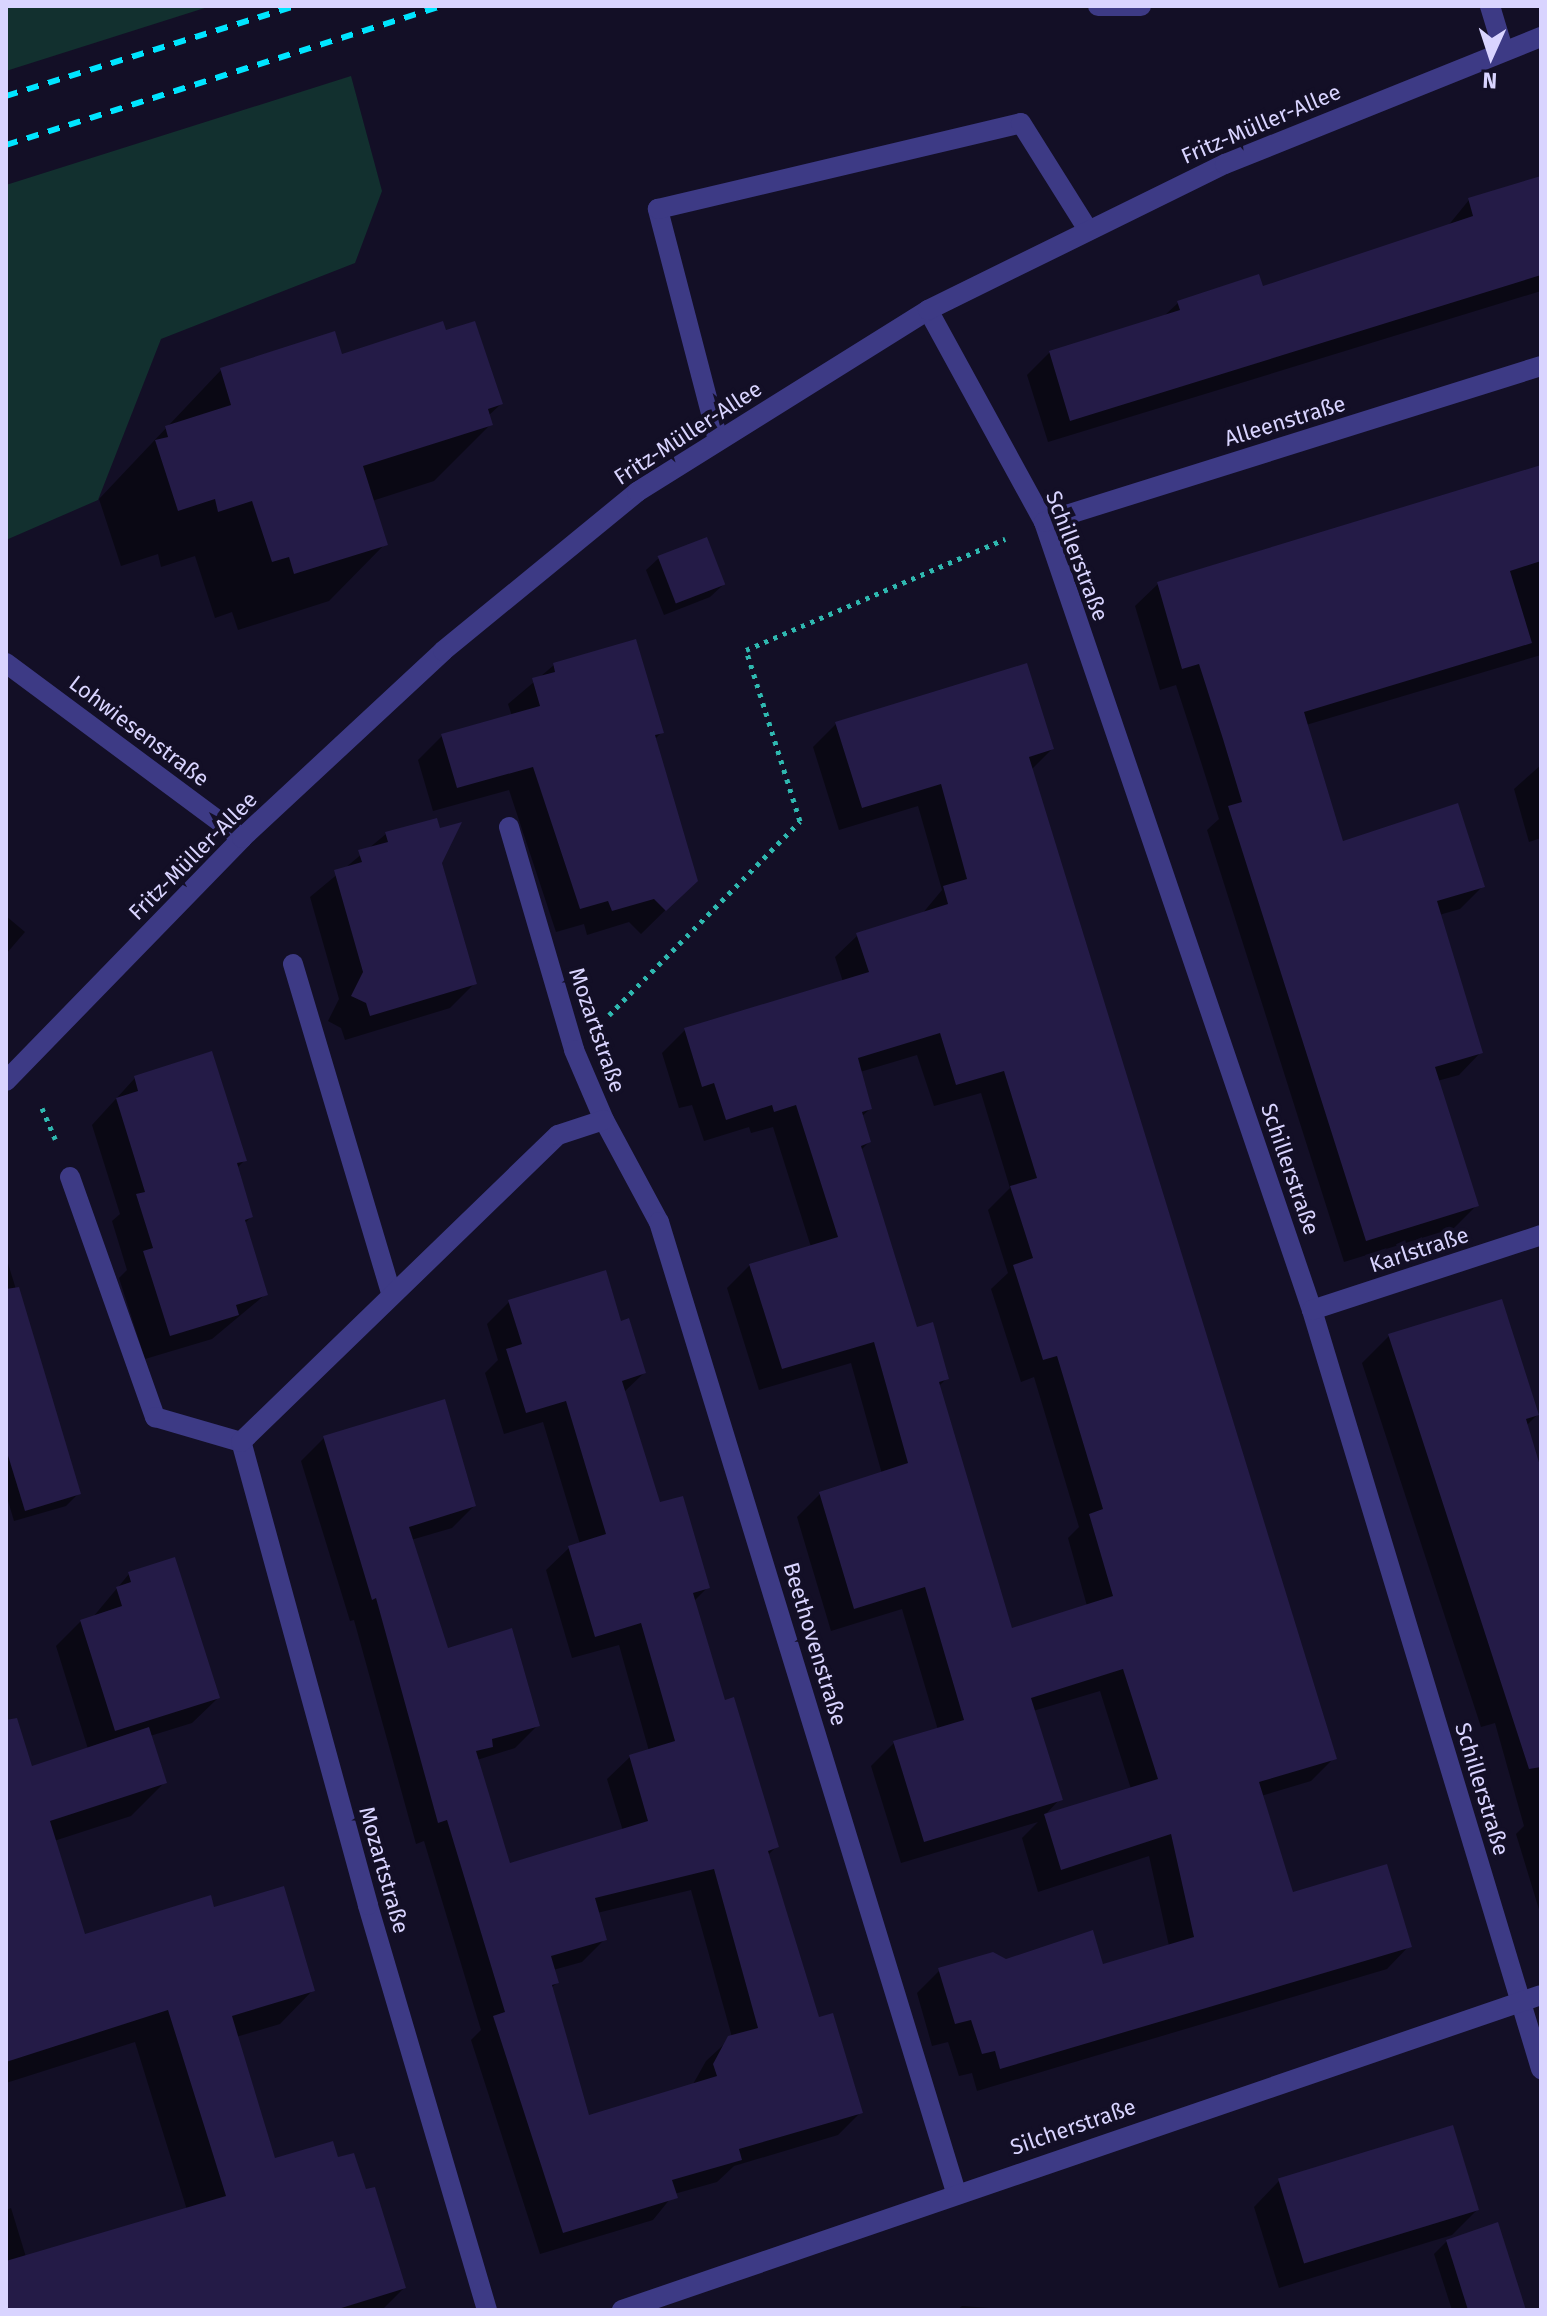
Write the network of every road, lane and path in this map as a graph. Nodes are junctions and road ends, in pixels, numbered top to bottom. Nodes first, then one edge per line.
1 (1098, 6) edge
2 (1141, 6) edge
3 (1490, 6) edge
4 (1541, 37) edge
5 (1503, 49) junction
6 (1088, 230) junction
7 (928, 310) junction
8 (1541, 366) edge
9 (718, 440) junction
10 (1044, 522) junction
11 (6, 663) edge
12 (509, 827) dead end
13 (242, 838) junction
14 (293, 964) dead end
15 (574, 1050) junction
16 (23, 1063) junction
17 (6, 1081) edge
18 (604, 1120) junction
19 (70, 1177) joint
20 (1541, 1235) edge
21 (391, 1292) junction
22 (1312, 1310) junction
23 (241, 1442) junction
24 (1541, 1995) edge
25 (1521, 2001) junction
26 (1541, 2069) edge
27 (956, 2192) junction
28 (487, 2310) edge
29 (622, 2310) edge

1 - 2 street
3 - 5 street
4 - 5 street, Fritz-Müller-Allee
5 - 6 street, Fritz-Müller-Allee
6 - 7 street, Fritz-Müller-Allee
6 - 9 street
7 - 9 street, Fritz-Müller-Allee
7 - 10 street, Schillerstraße
8 - 10 street, Alleenstraße
9 - 13 street, Fritz-Müller-Allee
10 - 15 path
10 - 22 street, Schillerstraße
11 - 13 street, Lohwiesenstraße
12 - 15 street, Mozartstraße
13 - 16 street, Fritz-Müller-Allee
14 - 21 street
15 - 18 street, Mozartstraße
16 - 17 street, Fritz-Müller-Allee
16 - 19 path
18 - 21 street, Mozartstraße
18 - 27 street, Beethovenstraße
19 - 23 street
20 - 22 street, Karlstraße
21 - 23 street, Mozartstraße
22 - 25 street, Schillerstraße
23 - 28 street, Mozartstraße
24 - 25 street, Silcherstraße
25 - 26 street, Schillerstraße
25 - 27 street, Silcherstraße
27 - 29 street, Silcherstraße

